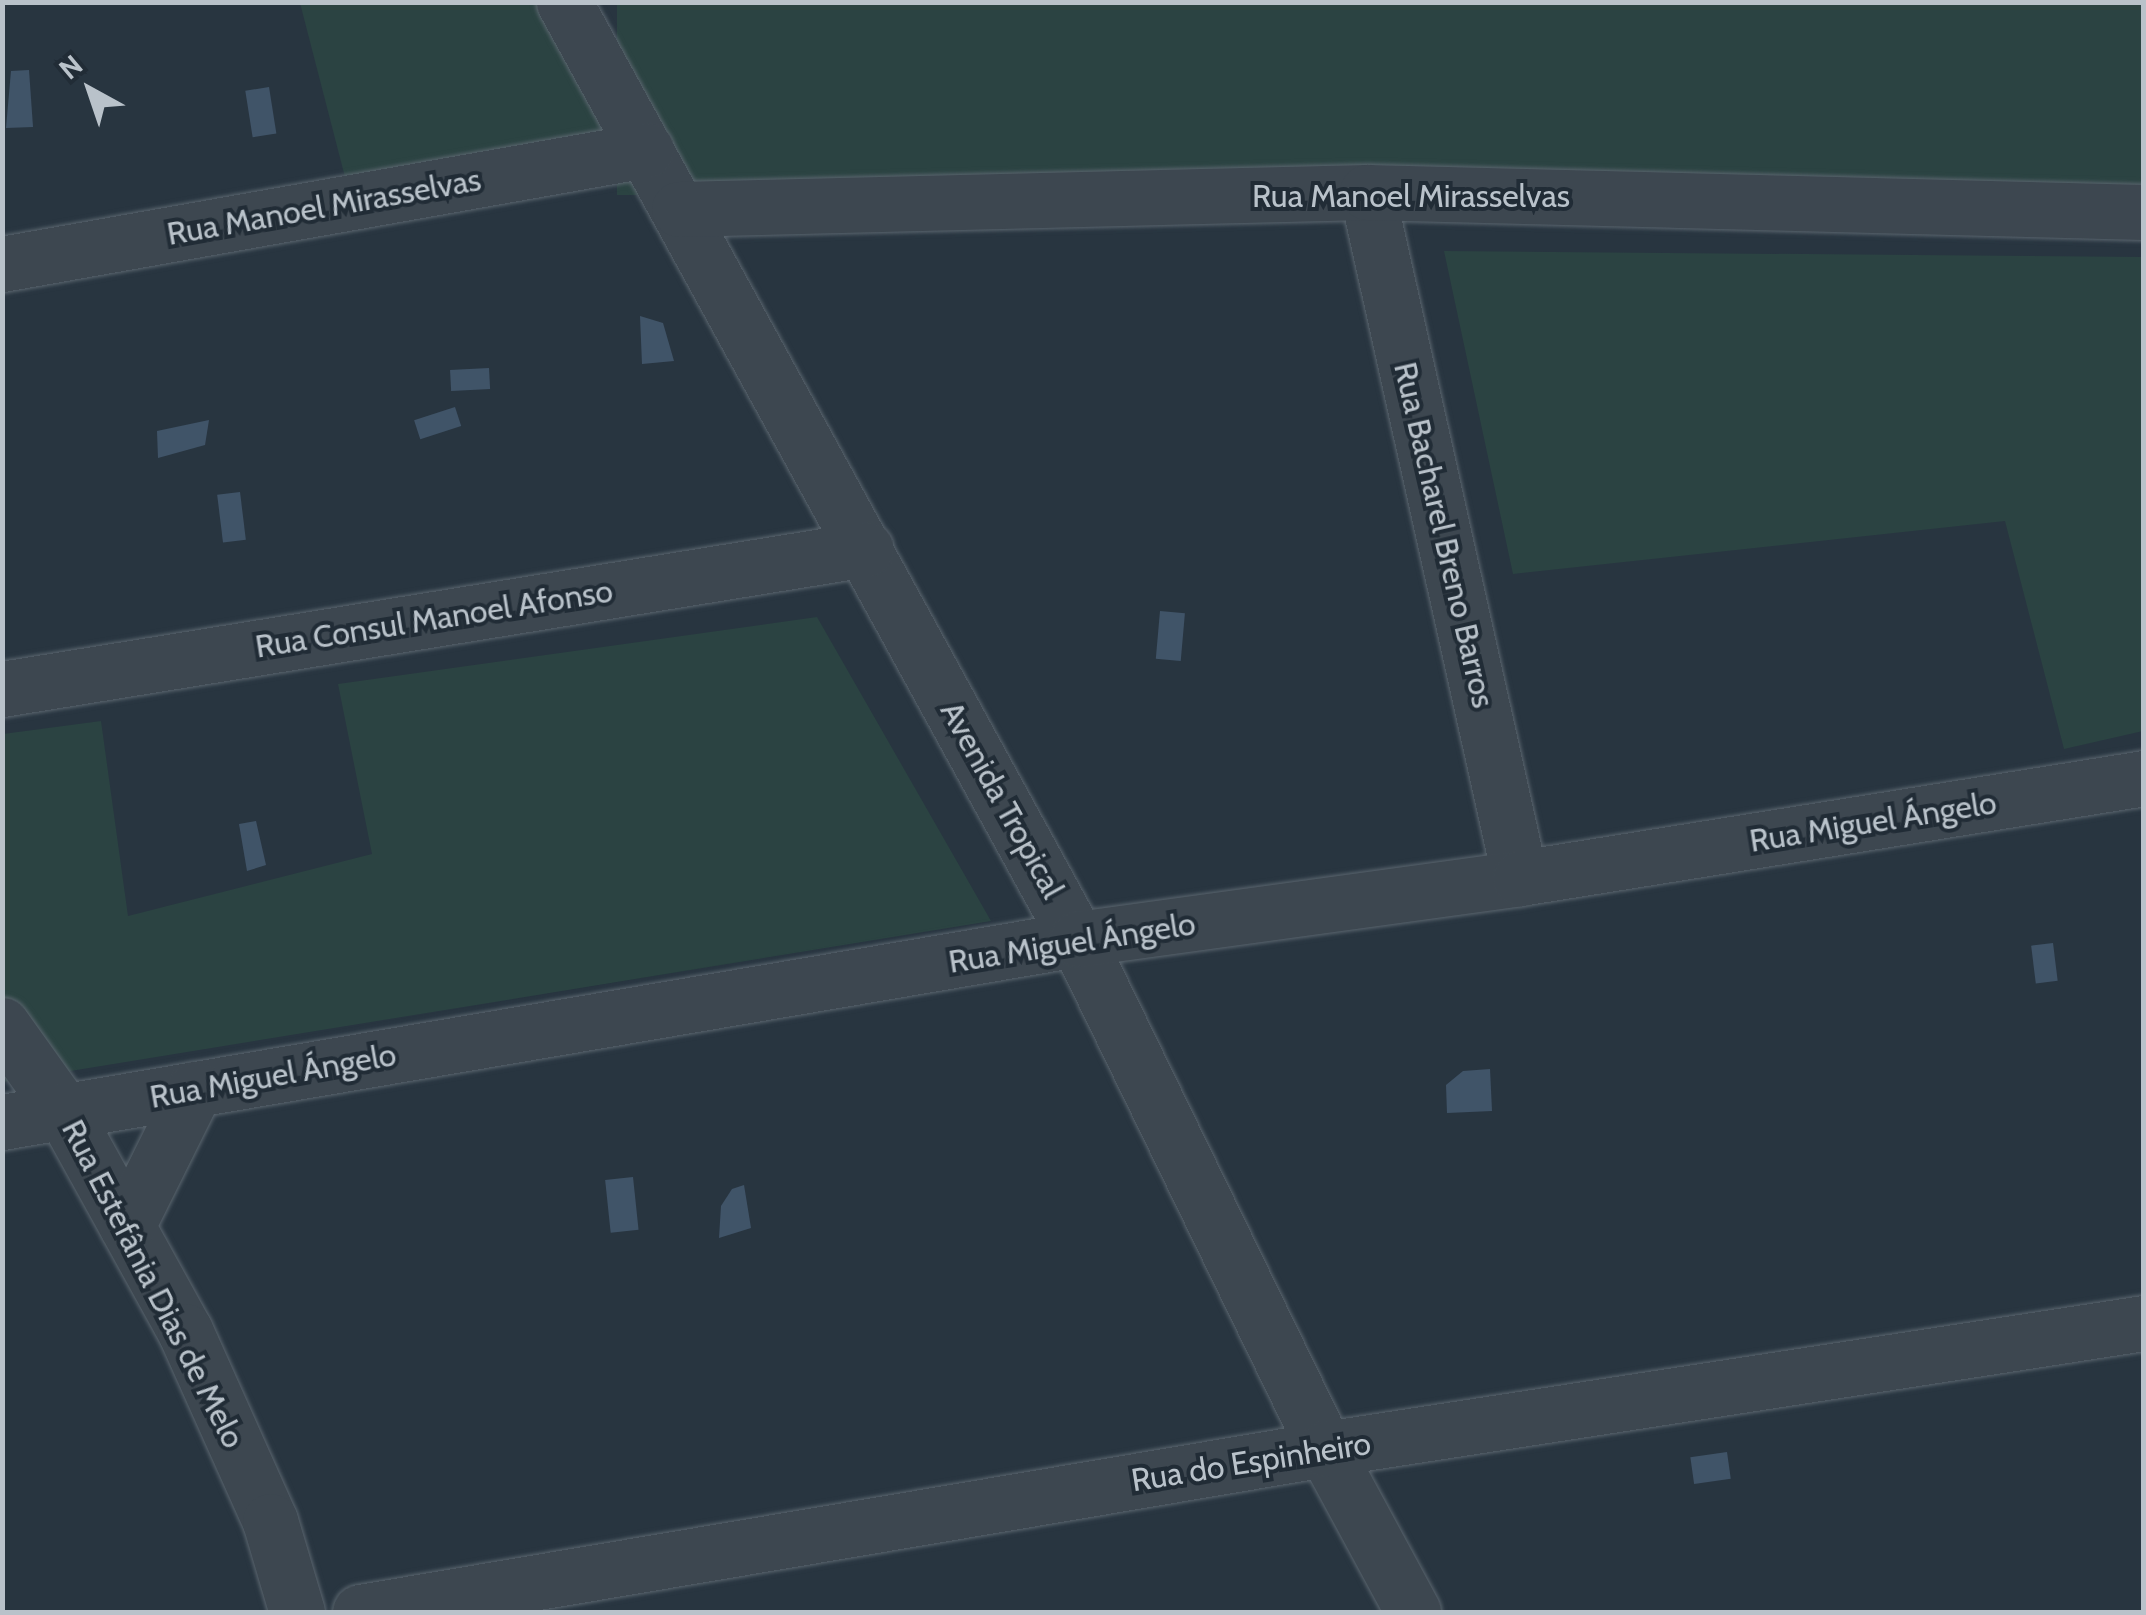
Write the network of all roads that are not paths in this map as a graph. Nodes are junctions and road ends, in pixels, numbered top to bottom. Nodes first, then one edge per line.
1 (564, 2) edge
2 (646, 150) junction
3 (1367, 192) junction
4 (679, 209) junction
5 (2144, 212) edge
6 (2, 264) edge
7 (866, 549) junction
8 (2, 689) edge
9 (2144, 778) edge
10 (1520, 878) junction
11 (1077, 939) junction
12 (2, 1025) edge
13 (194, 1089) junction
14 (64, 1112) junction
15 (2, 1122) edge
16 (127, 1226) junction
17 (2144, 1323) edge
18 (1326, 1449) junction
19 (297, 1612) edge
20 (360, 1612) edge
21 (1413, 1612) edge

1 - 2 street, Avenida Tropical
2 - 4 street, Avenida Tropical
2 - 6 street, Rua Manoel Mirasselvas
3 - 4 street, Rua Manoel Mirasselvas
3 - 5 street, Rua Manoel Mirasselvas
3 - 10 street, Rua Bacharel Breno Barros
4 - 7 street, Avenida Tropical
7 - 8 street, Rua Consul Manoel Afonso
7 - 11 street, Avenida Tropical
9 - 10 street, Rua Miguel Ángelo
10 - 11 street, Rua Miguel Ángelo
11 - 13 street, Rua Miguel Ángelo
11 - 18 street, Avenida Tropical
12 - 14 street, Rua Estefânia Dias de Melo
13 - 14 street, Rua Miguel Ángelo
13 - 16 street
14 - 15 street, Rua Miguel Ángelo
14 - 16 street, Rua Estefânia Dias de Melo
16 - 19 street, Rua Estefânia Dias de Melo
17 - 18 street, Rua do Espinheiro
18 - 20 street, Rua do Espinheiro
18 - 21 street, Avenida Tropical

